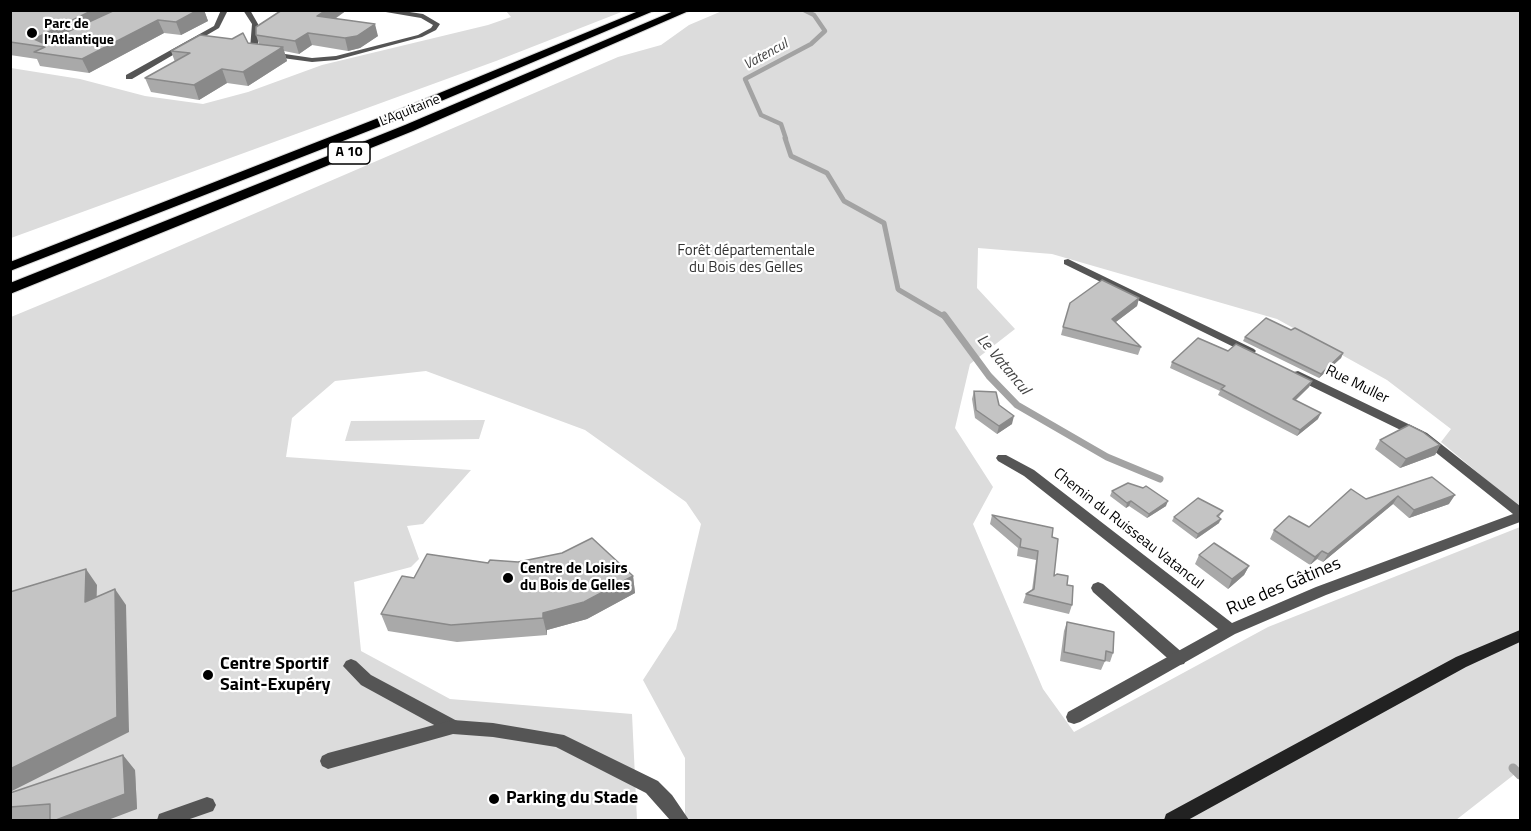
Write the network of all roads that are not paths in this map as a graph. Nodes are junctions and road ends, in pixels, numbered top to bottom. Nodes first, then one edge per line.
1 (225, 10) edge
2 (246, 10) edge
3 (377, 10) edge
4 (651, 10) edge
5 (686, 10) edge
6 (266, 26) edge
7 (255, 28) junction
8 (129, 77) dead end
9 (1068, 262) dead end
10 (10, 267) edge
11 (10, 289) edge
12 (1262, 357) edge
13 (1283, 368) edge
14 (1002, 458) dead end
15 (1521, 515) edge
16 (1098, 588) dead end
17 (1230, 630) junction
18 (1521, 636) edge
19 (1179, 659) junction
20 (351, 666) dead end
21 (1074, 717) dead end
22 (453, 727) junction
23 (328, 761) dead end
24 (207, 805) dead end
25 (165, 820) edge
26 (680, 820) edge
27 (1172, 820) edge

1 - 8 street
2 - 7 street
3 - 7 street
4 - 10 highway, L'Aquitaine / A 10
5 - 11 highway, L'Aquitaine / A 10
6 - 7 street
9 - 12 street
13 - 15 street, Rue Muller
14 - 17 street, Chemin du Ruisseau Vatancul
15 - 17 street, Rue des Gâtines
16 - 19 street
17 - 19 street, Rue des Gâtines
18 - 27 main road
19 - 21 street, Rue des Gâtines
20 - 22 street
22 - 23 street
22 - 26 street
24 - 25 street

